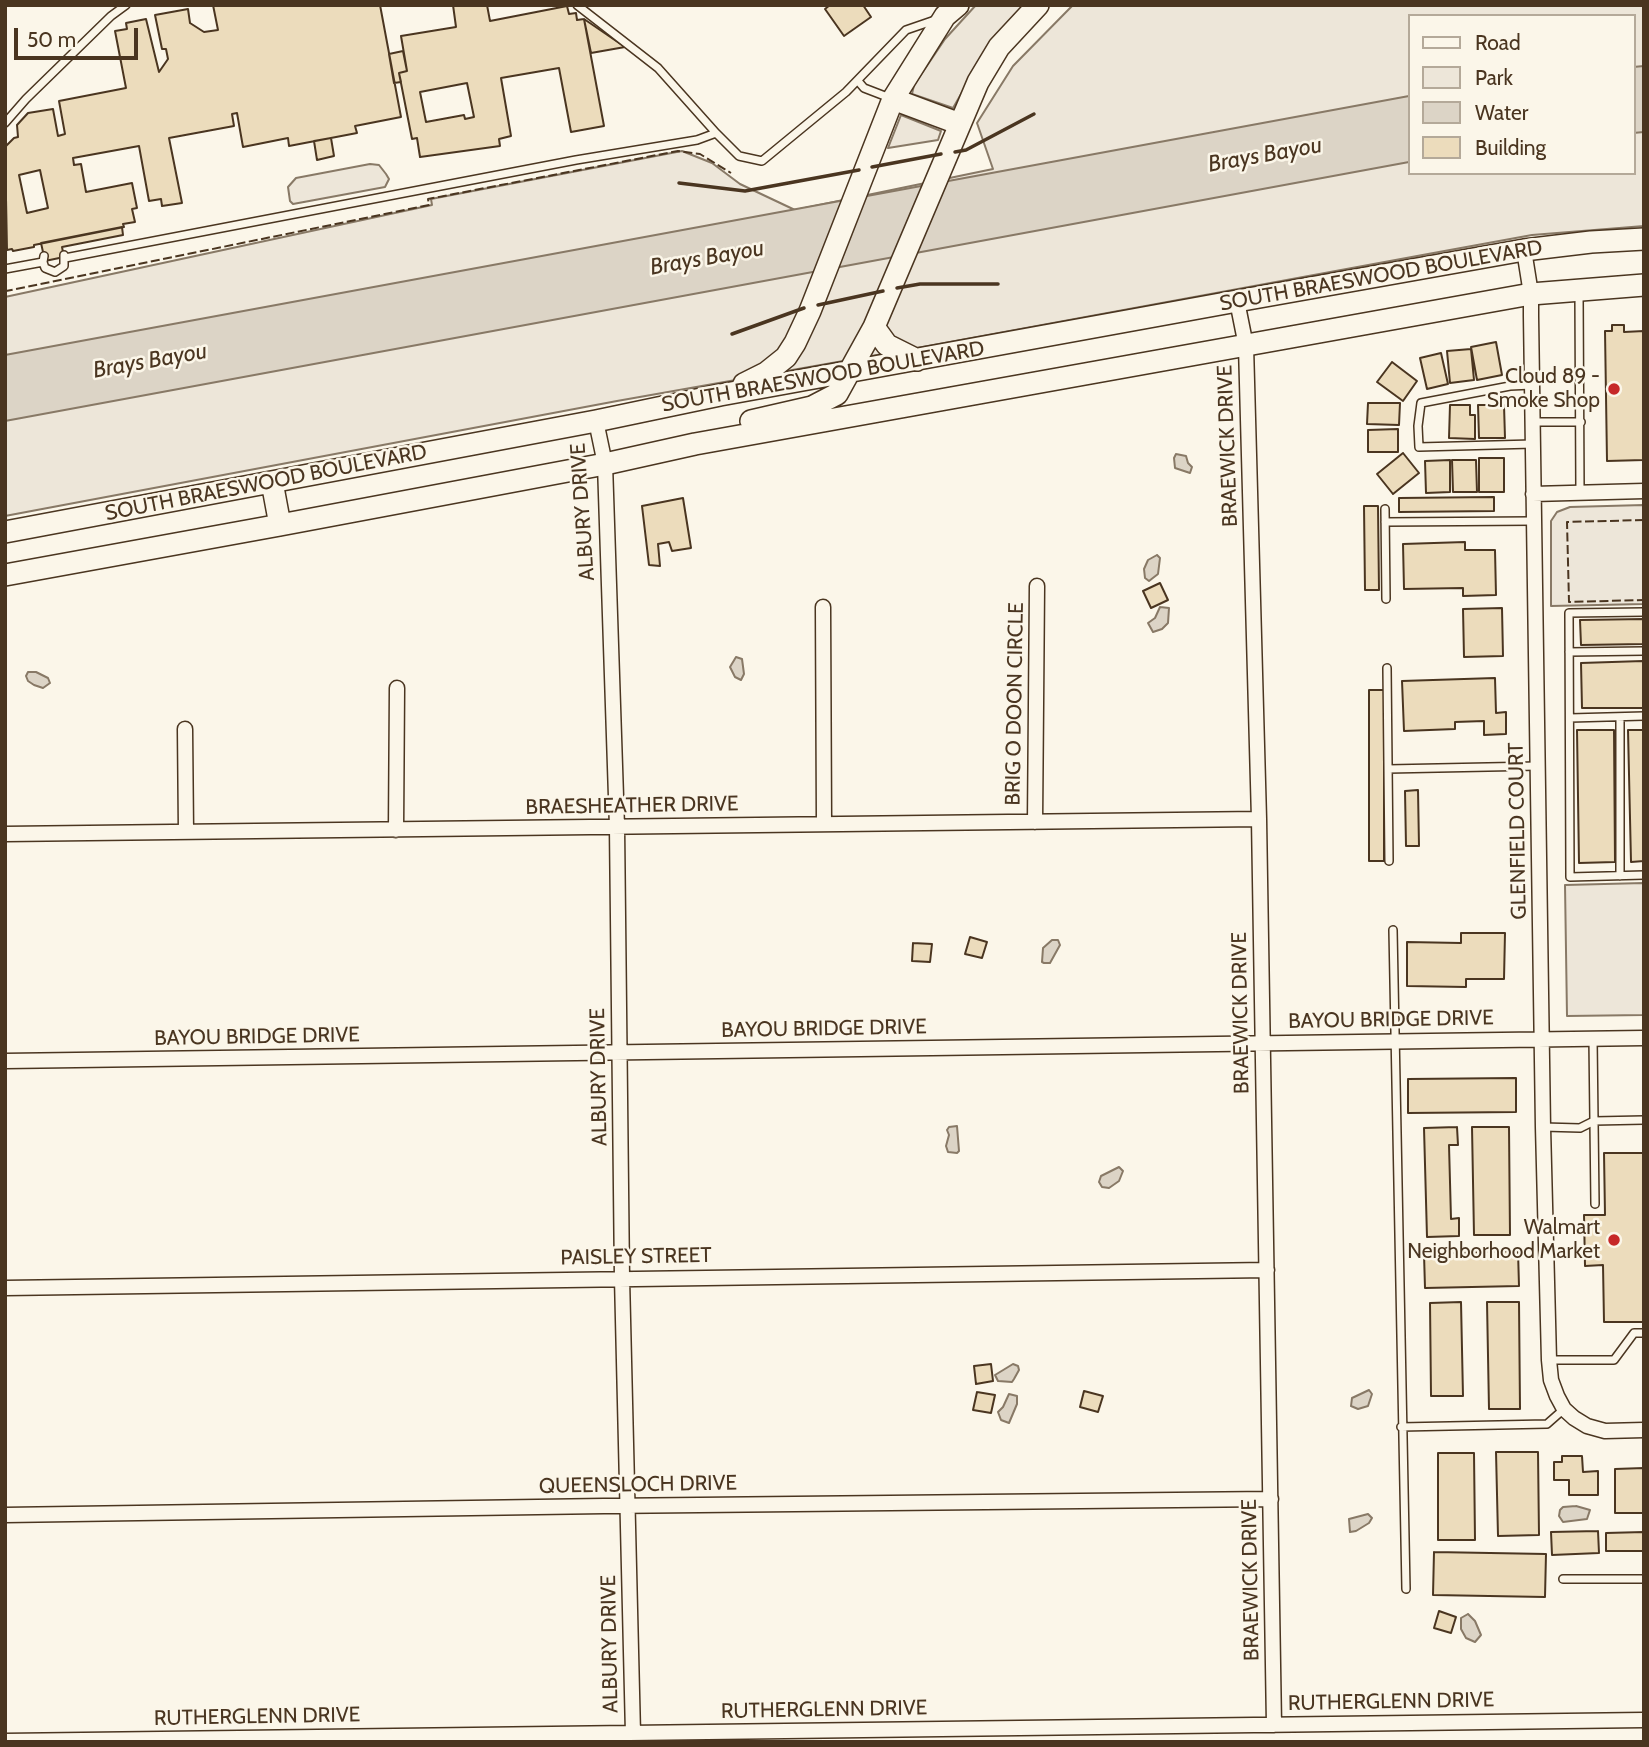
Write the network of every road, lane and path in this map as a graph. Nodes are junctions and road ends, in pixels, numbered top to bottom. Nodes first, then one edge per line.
1 (126, 5) edge
2 (577, 5) edge
3 (1038, 5) edge
4 (951, 11) edge
5 (858, 80) junction
6 (893, 99) junction
7 (5, 123) edge
8 (960, 124) junction
9 (716, 133) junction
10 (1644, 239) edge
11 (1524, 250) junction
12 (5, 269) edge
13 (1644, 285) edge
14 (1579, 290) junction
15 (1531, 294) junction
16 (1237, 301) junction
17 (874, 327) junction
18 (1246, 346) junction
19 (916, 360) junction
20 (849, 373) junction
21 (1532, 385) junction
22 (720, 395) junction
23 (596, 421) junction
24 (1532, 422) junction
25 (1581, 422) junction
26 (695, 444) junction
27 (1533, 444) junction
28 (605, 464) junction
29 (272, 482) junction
30 (1644, 491) edge
31 (1580, 492) junction
32 (1533, 494) junction
33 (1385, 509) dead end
34 (1534, 521) junction
35 (1385, 522) junction
36 (280, 525) junction
37 (5, 532) edge
38 (5, 575) edge
39 (1037, 586) dead end
40 (1386, 599) dead end
41 (823, 607) dead end
42 (1644, 612) edge
43 (1644, 651) edge
44 (1569, 652) junction
45 (1387, 668) dead end
46 (397, 688) dead end
47 (1644, 716) edge
48 (1620, 717) junction
49 (1570, 718) junction
50 (185, 729) dead end
51 (1538, 766) junction
52 (1388, 769) junction
53 (1259, 819) junction
54 (1035, 822) junction
55 (824, 824) junction
56 (617, 827) junction
57 (396, 830) junction
58 (186, 832) junction
59 (5, 834) edge
60 (1389, 861) dead end
61 (1644, 875) edge
62 (1620, 876) junction
63 (1393, 930) dead end
64 (1593, 1038) junction
65 (1644, 1038) edge
66 (1542, 1039) junction
67 (1395, 1041) junction
68 (1262, 1043) junction
69 (620, 1053) junction
70 (5, 1061) edge
71 (1644, 1120) edge
72 (1594, 1121) junction
73 (1543, 1127) junction
74 (1595, 1204) dead end
75 (1267, 1270) junction
76 (622, 1278) junction
77 (5, 1289) edge
78 (1644, 1333) edge
79 (1549, 1360) junction
80 (1564, 1409) junction
81 (1401, 1427) junction
82 (1644, 1430) edge
83 (1271, 1499) junction
84 (629, 1506) junction
85 (5, 1515) edge
86 (1563, 1579) dead end
87 (1644, 1580) edge
88 (1406, 1589) dead end
89 (1644, 1720) edge
90 (1274, 1725) junction
91 (633, 1734) junction
92 (1035, 1735) edge
93 (5, 1741) edge

1 - 7 lane
2 - 9 lane
3 - 8 main road
4 - 5 lane
4 - 6 main road
5 - 6 lane
5 - 9 lane
6 - 8 main road
6 - 22 main road
8 - 17 main road
9 - 12 lane
10 - 11 main road, SOUTH BRAESWOOD BOULEVARD
11 - 15 street, GLENFIELD COURT
11 - 16 main road, SOUTH BRAESWOOD BOULEVARD
13 - 14 main road, SOUTH BRAESWOOD BOULEVARD
14 - 15 main road, SOUTH BRAESWOOD BOULEVARD
14 - 25 lane
15 - 18 main road, SOUTH BRAESWOOD BOULEVARD
15 - 21 street, GLENFIELD COURT
16 - 18 street, BRAEWICK DRIVE
16 - 19 main road, SOUTH BRAESWOOD BOULEVARD
17 - 19 main road
17 - 20 main road
18 - 26 main road, SOUTH BRAESWOOD BOULEVARD
18 - 53 street, BRAEWICK DRIVE
19 - 20 main road, SOUTH BRAESWOOD BOULEVARD
20 - 22 main road, SOUTH BRAESWOOD BOULEVARD
20 - 26 main road
21 - 24 street, GLENFIELD COURT
21 - 27 lane
22 - 23 main road, SOUTH BRAESWOOD BOULEVARD
23 - 28 street, ALBURY DRIVE
23 - 29 main road, SOUTH BRAESWOOD BOULEVARD
24 - 25 lane
24 - 27 street, GLENFIELD COURT
25 - 31 lane
26 - 28 main road, SOUTH BRAESWOOD BOULEVARD
27 - 32 street, GLENFIELD COURT
28 - 36 main road, SOUTH BRAESWOOD BOULEVARD
28 - 56 street, ALBURY DRIVE
29 - 36 main road
29 - 37 main road, SOUTH BRAESWOOD BOULEVARD
30 - 31 street
31 - 32 street
32 - 34 street, GLENFIELD COURT
33 - 35 lane
34 - 35 lane
34 - 51 street, GLENFIELD COURT
35 - 40 lane
36 - 38 main road, SOUTH BRAESWOOD BOULEVARD
39 - 54 street, BRIG O DOON CIRCLE
41 - 55 street
42 - 44 lane
43 - 44 lane
44 - 49 lane
45 - 52 lane
46 - 57 street
47 - 48 lane
48 - 49 lane
48 - 62 lane
49 - 62 lane
50 - 58 street
51 - 52 lane
51 - 66 street, GLENFIELD COURT
52 - 60 lane
53 - 54 street, BRAESHEATHER DRIVE
53 - 68 street, BRAEWICK DRIVE
54 - 55 street, BRAESHEATHER DRIVE
55 - 56 street, BRAESHEATHER DRIVE
56 - 57 street, BRAESHEATHER DRIVE
56 - 69 street, ALBURY DRIVE
57 - 58 street, BRAESHEATHER DRIVE
58 - 59 street, BRAESHEATHER DRIVE
61 - 62 lane
63 - 67 lane
64 - 65 street, BAYOU BRIDGE DRIVE
64 - 66 street, BAYOU BRIDGE DRIVE
64 - 72 lane
66 - 67 street, BAYOU BRIDGE DRIVE
66 - 73 street, GLENFIELD COURT
67 - 68 street, BAYOU BRIDGE DRIVE
67 - 81 lane
68 - 69 street, BAYOU BRIDGE DRIVE
68 - 75 street, BRAEWICK DRIVE
69 - 70 street, BAYOU BRIDGE DRIVE
69 - 76 street, ALBURY DRIVE
71 - 72 lane
72 - 73 lane
72 - 74 lane
73 - 79 street, GLENFIELD COURT
75 - 76 street, PAISLEY STREET
75 - 83 street, BRAEWICK DRIVE
76 - 77 street, PAISLEY STREET
76 - 84 street, ALBURY DRIVE
78 - 79 lane
79 - 80 street, GLENFIELD COURT
80 - 81 lane
80 - 82 street
81 - 88 lane
83 - 84 street, QUEENSLOCH DRIVE
83 - 90 street, BRAEWICK DRIVE
84 - 85 street, QUEENSLOCH DRIVE
84 - 91 street, ALBURY DRIVE
86 - 87 lane
89 - 90 street, RUTHERGLENN DRIVE
90 - 92 street, RUTHERGLENN DRIVE
91 - 92 street, RUTHERGLENN DRIVE
91 - 93 street, RUTHERGLENN DRIVE

